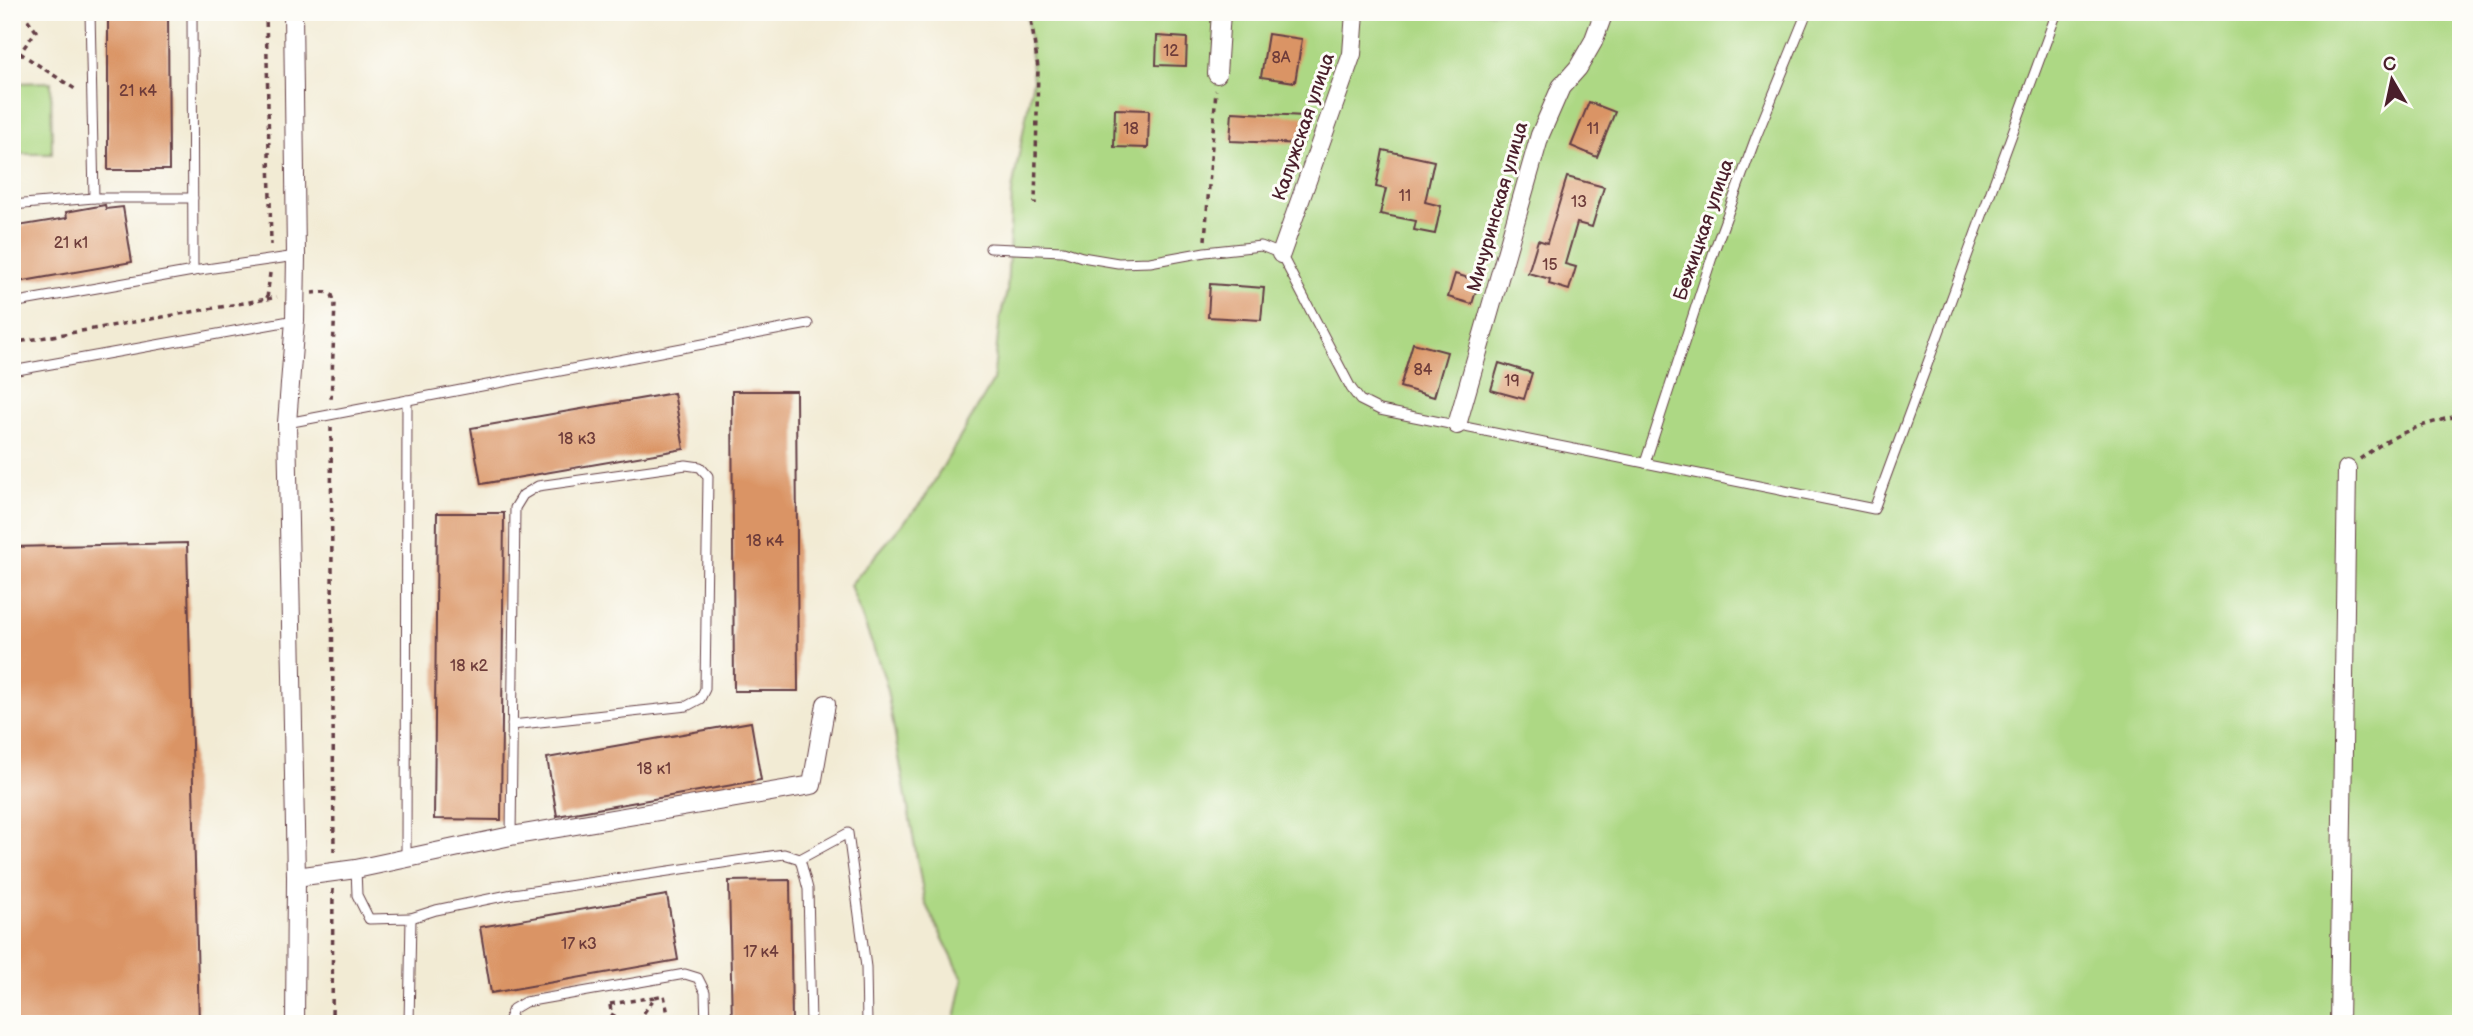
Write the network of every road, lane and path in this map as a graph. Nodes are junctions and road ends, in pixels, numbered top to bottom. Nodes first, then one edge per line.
1 (22, 12) edge
2 (90, 12) edge
3 (192, 12) edge
4 (293, 12) edge
5 (1030, 12) edge
6 (1221, 12) edge
7 (1355, 12) edge
8 (1604, 12) edge
9 (1807, 12) edge
10 (2057, 12) edge
11 (20, 53) junction
12 (12, 64) edge
13 (1217, 74) joint
14 (92, 99) junction
15 (94, 198) junction
16 (193, 198) junction
17 (1035, 204) dead end
18 (12, 205) edge
19 (990, 248) dead end
20 (1205, 252) junction
21 (1281, 254) junction
22 (296, 256) junction
23 (193, 271) junction
24 (295, 294) junction
25 (267, 299) dead end
26 (12, 303) edge
27 (295, 320) junction
28 (808, 324) dead end
29 (12, 371) edge
30 (407, 400) junction
31 (331, 415) junction
32 (2461, 415) edge
33 (287, 423) junction
34 (1457, 425) junction
35 (1645, 463) junction
36 (2347, 469) joint
37 (826, 704) dead end
38 (512, 725) junction
39 (511, 836) junction
40 (405, 859) junction
41 (800, 859) junction
42 (356, 869) junction
43 (334, 872) junction
44 (296, 877) junction
45 (411, 918) junction
46 (607, 988) junction
47 (655, 996) junction
48 (610, 1004) junction
49 (611, 1014) junction
50 (295, 1024) edge
51 (332, 1024) edge
52 (409, 1024) edge
53 (507, 1024) edge
54 (613, 1024) edge
55 (628, 1024) edge
56 (636, 1024) edge
57 (670, 1024) edge
58 (706, 1024) edge
59 (811, 1024) edge
60 (867, 1024) edge
61 (2339, 1024) edge

1 - 11 path
2 - 14 lane
3 - 16 lane
4 - 22 street
5 - 17 path
6 - 13 street
7 - 21 street, Калужская улица
8 - 34 street, Мичуринская улица
9 - 35 lane, Бежицкая улица
10 - 35 lane
11 - 12 path
11 - 14 path
13 - 20 path
14 - 15 lane
15 - 16 lane
15 - 18 lane
16 - 23 lane
19 - 20 lane
20 - 21 lane
21 - 34 lane
22 - 23 lane
22 - 24 street
23 - 26 lane
24 - 25 path
24 - 27 street
24 - 31 path
27 - 29 lane
27 - 33 street
28 - 30 lane
30 - 31 lane
30 - 40 lane
31 - 33 lane
31 - 43 path
32 - 36 path
33 - 44 street
34 - 35 lane
36 - 61 street
37 - 39 street
38 - 38 lane
38 - 39 lane
39 - 40 street
40 - 42 street
41 - 45 lane
41 - 59 lane
41 - 60 lane
42 - 43 street
42 - 45 lane
43 - 44 street
43 - 51 path
44 - 50 street
45 - 52 lane
46 - 48 path
46 - 53 lane
46 - 58 lane
47 - 48 path
47 - 56 path
47 - 57 path
48 - 49 path
49 - 54 path
49 - 55 path

